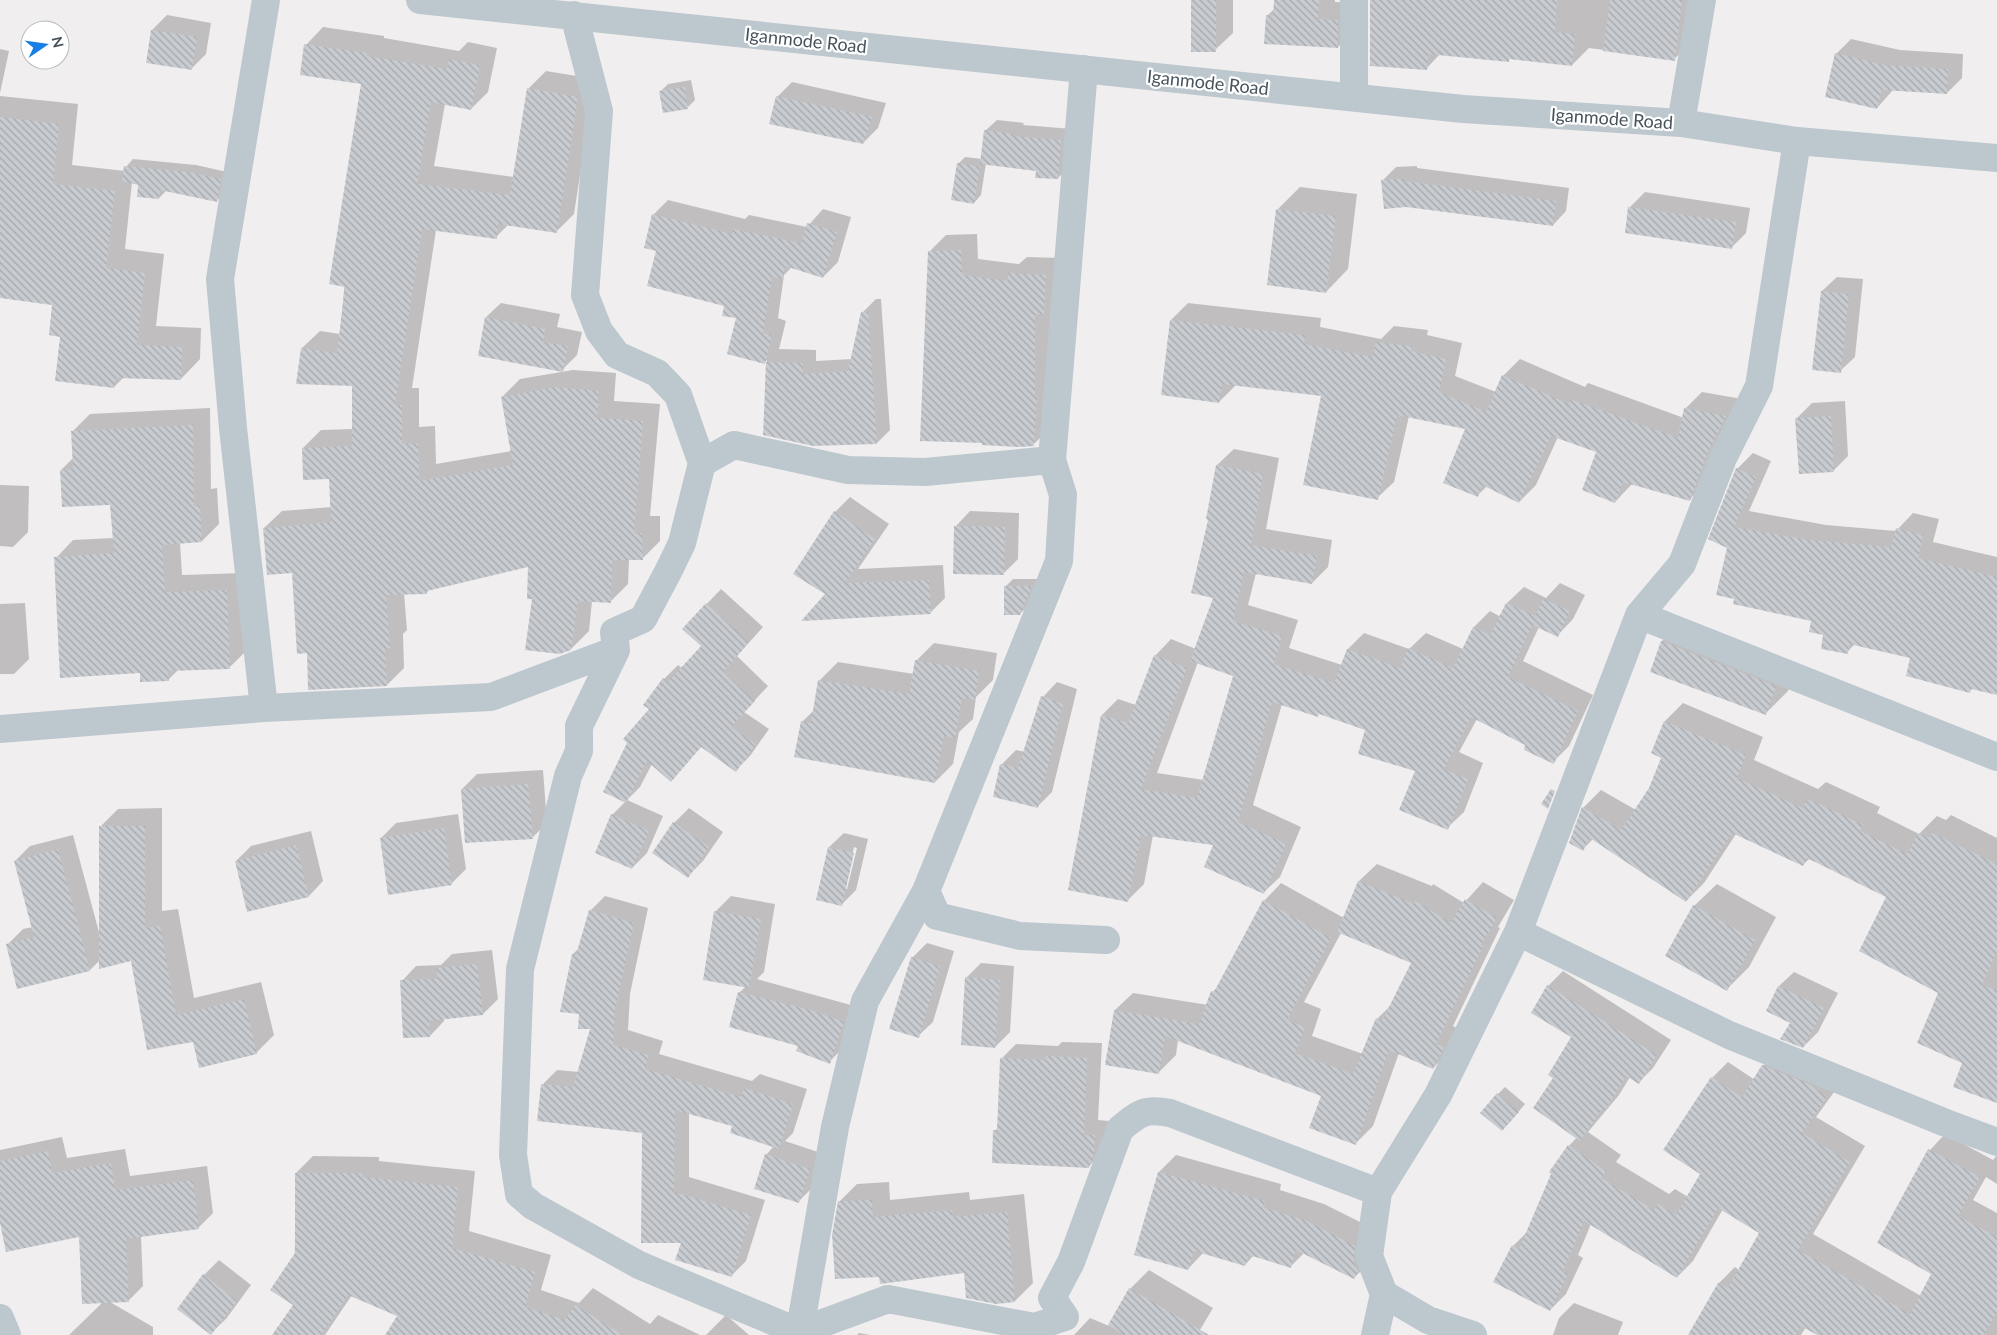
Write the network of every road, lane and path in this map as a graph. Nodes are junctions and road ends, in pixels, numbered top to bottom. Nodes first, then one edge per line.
1 (266, 0) edge
2 (420, 0) edge
3 (1354, 0) edge
4 (1702, 0) edge
5 (574, 15) junction
6 (1084, 69) junction
7 (1354, 97) junction
8 (1681, 123) junction
9 (1797, 142) junction
10 (1997, 158) edge
11 (1052, 460) junction
12 (702, 463) junction
13 (1639, 615) junction
14 (616, 650) junction
15 (264, 708) junction
16 (0, 729) edge
17 (1997, 757) edge
18 (926, 891) junction
19 (1518, 932) junction
20 (1106, 940) dead end
21 (1997, 1142) edge
22 (1378, 1192) junction
23 (1384, 1294) junction
24 (0, 1318) edge
25 (799, 1333) edge
26 (7, 1335) edge
27 (1375, 1335) edge
28 (1473, 1335) edge

1 - 15 street
2 - 5 street, Iganmode Road
3 - 7 street
4 - 8 street
5 - 6 street, Iganmode Road
5 - 12 street
6 - 7 street, Iganmode Road
6 - 11 street
7 - 8 street, Iganmode Road
8 - 9 street, Iganmode Road
9 - 10 street, Iganmode Road
9 - 13 street
11 - 12 street
11 - 18 street
12 - 14 street
13 - 17 street
13 - 19 street
14 - 15 street
14 - 25 street
15 - 16 street
18 - 20 street
18 - 25 street
19 - 21 street
19 - 22 street
22 - 23 street
22 - 25 street
23 - 27 street
23 - 28 street
24 - 26 street

